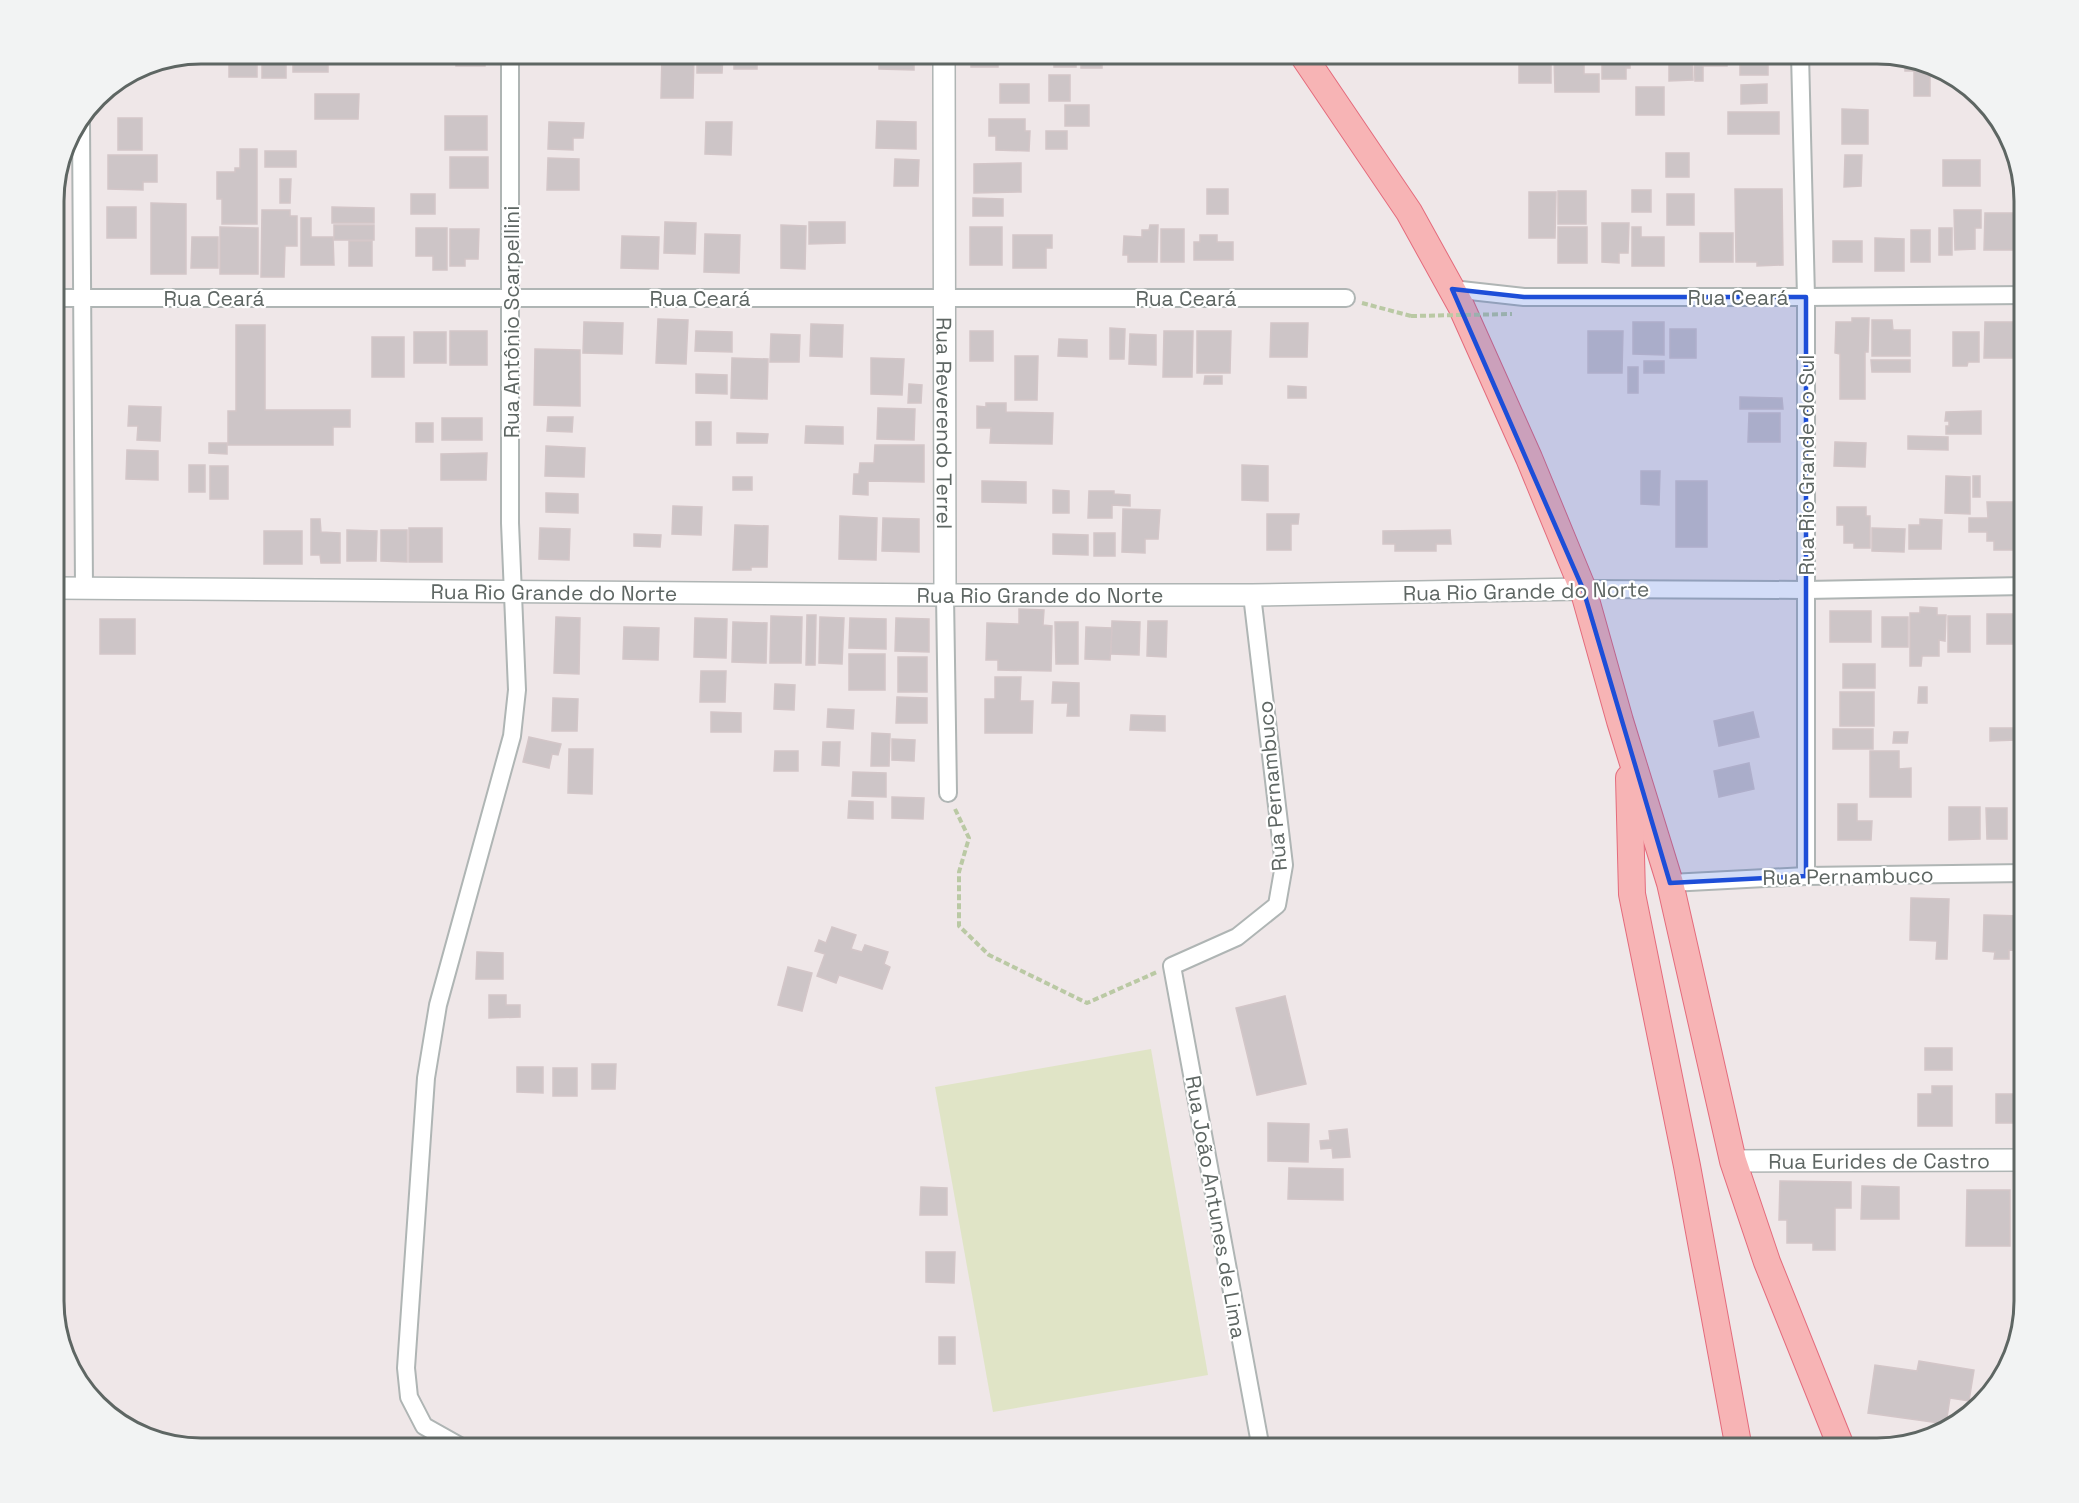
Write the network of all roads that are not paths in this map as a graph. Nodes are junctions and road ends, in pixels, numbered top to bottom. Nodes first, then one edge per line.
1 (510, 65) edge
2 (944, 65) edge
3 (1309, 65) edge
4 (1800, 65) edge
5 (81, 137) edge
6 (1452, 289) junction
7 (2014, 295) edge
8 (1806, 297) junction
9 (65, 298) edge
10 (82, 298) junction
11 (511, 298) junction
12 (945, 298) junction
13 (1346, 298) road end
14 (2014, 586) edge
15 (65, 588) edge
16 (84, 588) junction
17 (1583, 589) junction
18 (1806, 590) junction
19 (514, 591) junction
20 (945, 595) junction
21 (1252, 595) junction
22 (1628, 748) junction
23 (948, 793) road end
24 (2014, 873) edge
25 (1806, 876) junction
26 (1670, 883) junction
27 (1172, 966) joint
28 (2014, 1160) edge
29 (1733, 1161) junction
30 (445, 1438) edge
31 (1259, 1438) edge
32 (1737, 1438) edge
33 (1838, 1438) edge

1 - 11 street, Rua Antônio Scarpellini
2 - 12 street, Rua Reverendo Terrel
3 - 6 main road
4 - 8 street, Rua Rio Grande do Sul
5 - 10 street
6 - 8 street, Rua Ceará
6 - 17 main road
7 - 8 street, Rua Ceará
8 - 18 street, Rua Rio Grande do Sul
9 - 10 street, Rua Ceará
10 - 11 street, Rua Ceará
10 - 16 street
11 - 12 street, Rua Ceará
11 - 19 street, Rua Antônio Scarpellini
12 - 13 street, Rua Ceará
12 - 20 street, Rua Reverendo Terrel
14 - 18 street, Rua Rio Grande do Norte
15 - 16 street, Rua Rio Grande do Norte
16 - 19 street, Rua Rio Grande do Norte
17 - 18 street, Rua Rio Grande do Norte
17 - 21 street, Rua Rio Grande do Norte
17 - 22 main road
18 - 25 street, Rua Rio Grande do Sul
19 - 20 street, Rua Rio Grande do Norte
19 - 30 street, Rua Antônio Scarpellini
20 - 21 street, Rua Rio Grande do Norte
20 - 23 street, Rua Reverendo Terrel
21 - 27 street, Rua Pernambuco
22 - 26 main road
22 - 32 main road
24 - 25 street, Rua Pernambuco
25 - 26 street, Rua Pernambuco
26 - 29 main road
27 - 31 street, Rua João Antunes de Lima
28 - 29 street, Rua Eurides de Castro
29 - 33 main road

